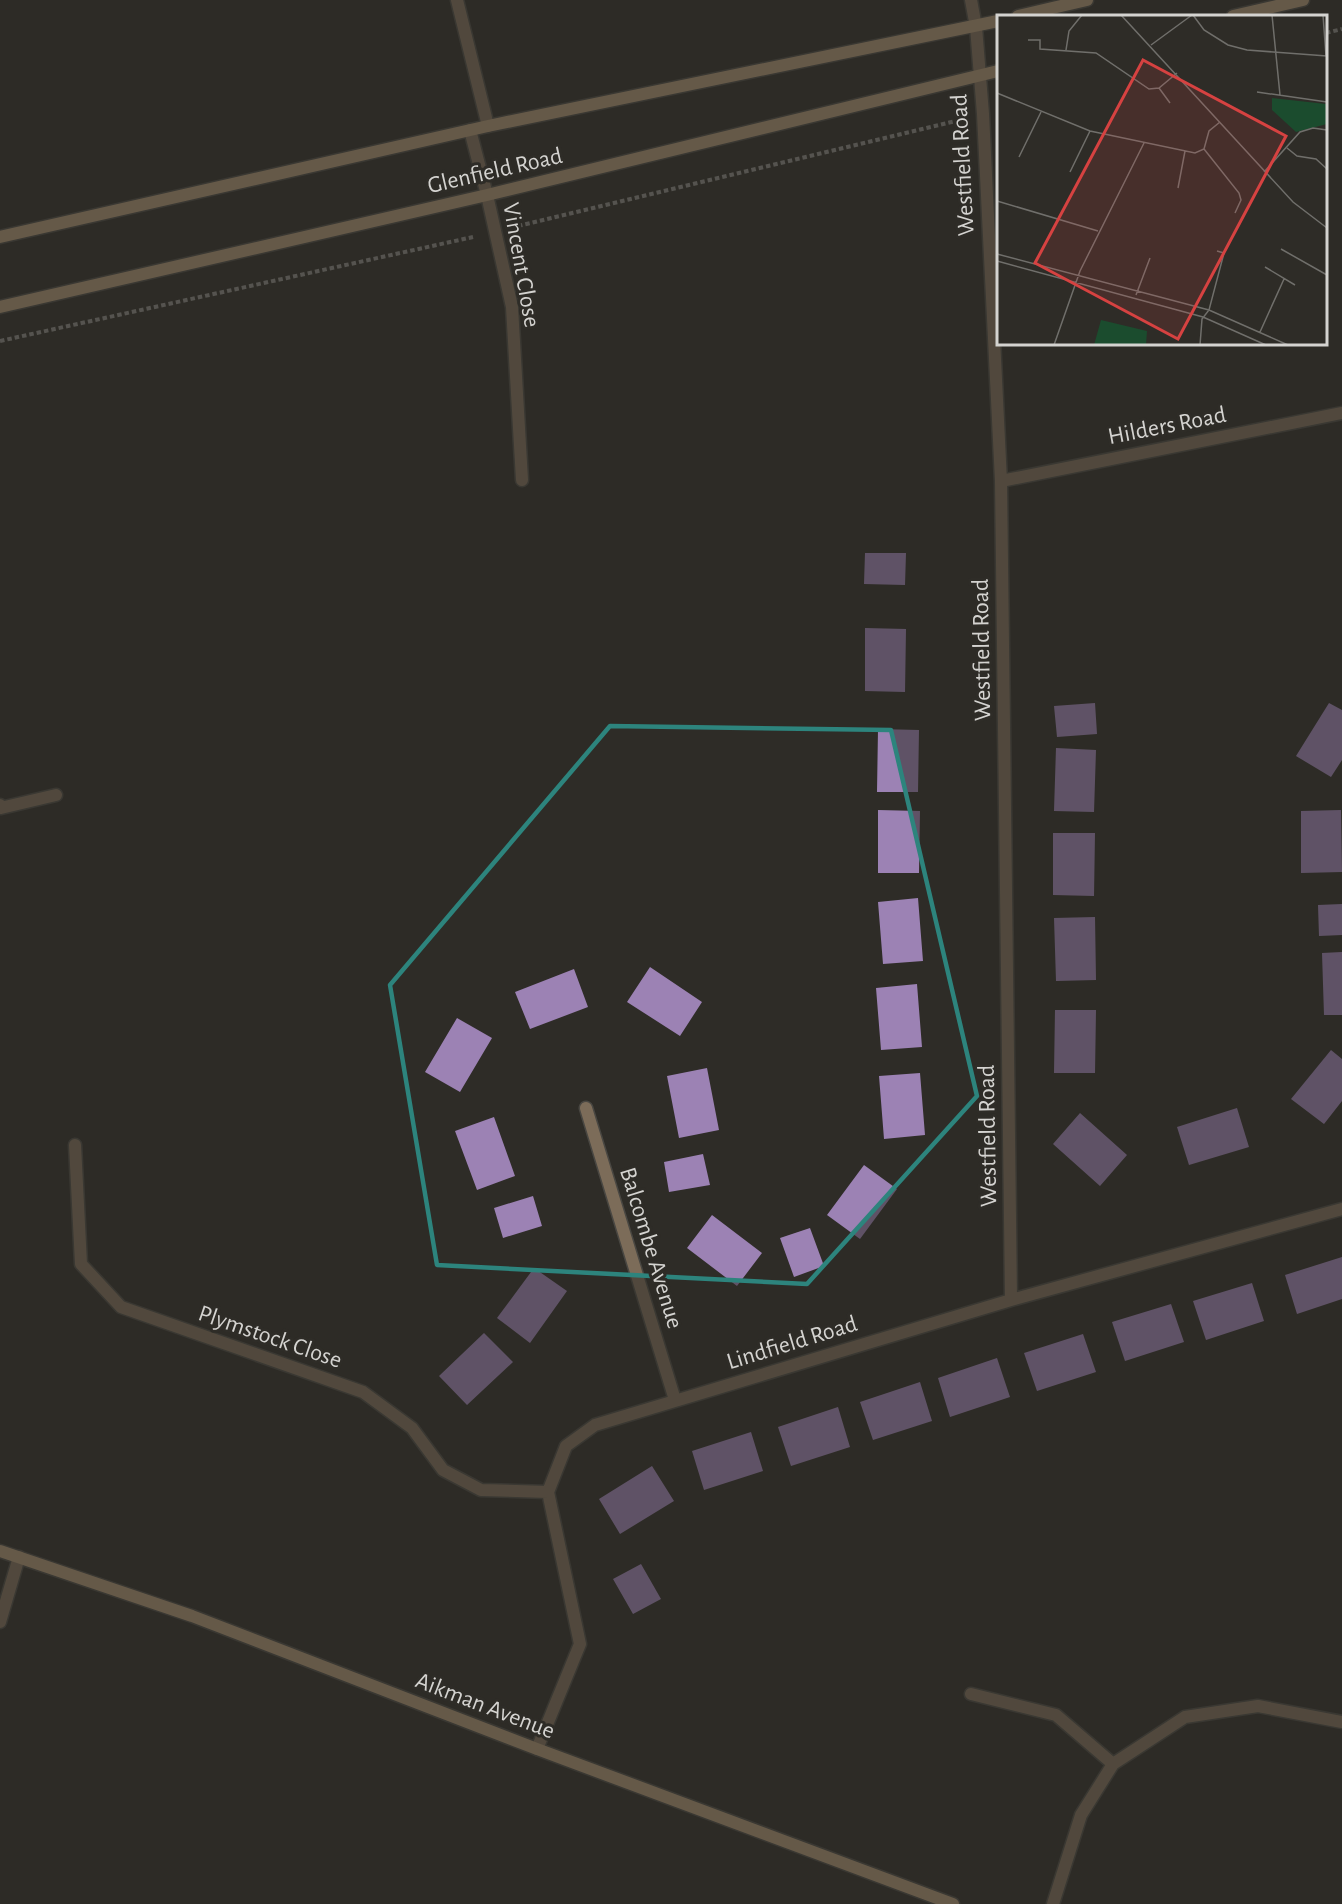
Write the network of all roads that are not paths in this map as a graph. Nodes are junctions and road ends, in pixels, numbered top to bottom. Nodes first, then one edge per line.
1 (458, 0) edge
2 (971, 0) edge
3 (1087, 0) edge
4 (1304, 0) edge
5 (1022, 15) edge
6 (1237, 15) edge
7 (997, 22) edge
8 (976, 27) junction
9 (997, 72) edge
10 (979, 76) junction
11 (488, 126) junction
12 (470, 130) junction
13 (487, 195) junction
14 (0, 237) edge
15 (0, 307) edge
16 (1342, 413) edge
17 (522, 480) dead end
18 (1001, 481) junction
19 (56, 795) dead end
20 (0, 806) edge
21 (586, 1108) dead end
22 (75, 1145) dead end
23 (1342, 1209) edge
24 (1011, 1300) junction
25 (675, 1400) junction
26 (548, 1492) junction
27 (0, 1551) edge
28 (19, 1557) junction
29 (0, 1622) edge
30 (971, 1694) dead end
31 (1342, 1722) edge
32 (537, 1749) junction
33 (1113, 1764) junction
34 (953, 1904) edge
35 (1053, 1904) edge

1 - 11 street
2 - 8 street, Westfield Road
3 - 5 street
4 - 6 street
7 - 8 street, Glenfield Road
8 - 10 street, Westfield Road
8 - 11 street, Glenfield Road
9 - 10 street, Glenfield Road
10 - 13 street, Glenfield Road
10 - 18 street, Westfield Road
11 - 12 street, Glenfield Road
12 - 13 street, Vincent Close
12 - 14 street, Glenfield Road
13 - 15 street, Glenfield Road
13 - 17 street, Vincent Close
16 - 18 street, Hilders Road
18 - 24 street, Westfield Road
19 - 20 street
21 - 25 street, Balcombe Avenue
22 - 26 street, Plymstock Close
23 - 24 street, Lindfield Road
24 - 25 street, Lindfield Road
25 - 26 street, Lindfield Road
26 - 32 street
27 - 28 street, Aikman Avenue
28 - 29 street
28 - 32 street, Aikman Avenue
30 - 33 street
31 - 33 street
32 - 34 street, Aikman Avenue
33 - 35 street

